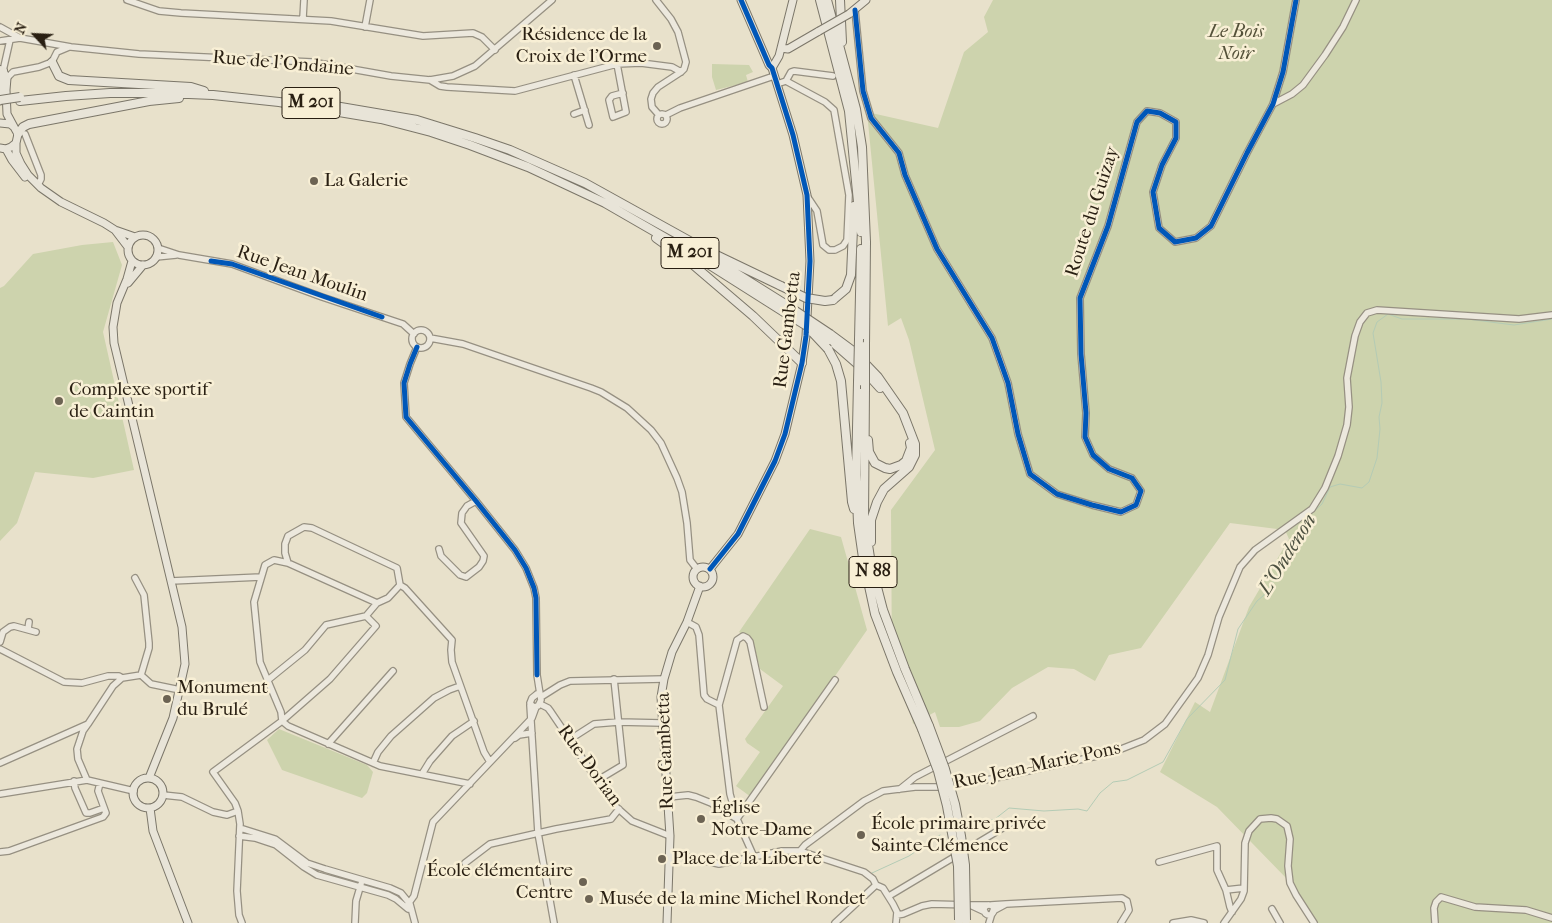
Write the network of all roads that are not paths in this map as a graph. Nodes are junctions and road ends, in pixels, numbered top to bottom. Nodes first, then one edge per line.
1 (127, 0) edge
2 (304, 0) edge
3 (370, 0) edge
4 (552, 0) edge
5 (656, 0) edge
6 (741, 0) edge
7 (793, 0) edge
8 (820, 0) edge
9 (827, 0) edge
10 (840, 0) edge
11 (866, 0) edge
12 (1296, 0) edge
13 (1356, 0) edge
14 (139, 2) edge
15 (852, 12) junction
16 (303, 18) junction
17 (365, 27) junction
18 (0, 28) edge
19 (20, 38) junction
20 (10, 40) junction
21 (0, 41) edge
22 (48, 43) junction
23 (71, 47) junction
24 (781, 48) junction
25 (495, 50) junction
26 (7, 58) junction
27 (843, 58) junction
28 (52, 62) junction
29 (617, 64) junction
30 (772, 68) junction
31 (1, 70) edge
32 (13, 72) junction
33 (681, 72) junction
34 (574, 75) junction
35 (774, 76) junction
36 (833, 76) dead end
37 (7, 78) junction
38 (430, 80) junction
39 (786, 81) junction
40 (777, 84) junction
41 (204, 90) junction
42 (622, 93) dead end
43 (214, 95) junction
44 (20, 99) junction
45 (0, 102) edge
46 (1273, 104) junction
47 (585, 110) junction
48 (574, 114) dead end
49 (0, 124) edge
50 (590, 125) dead end
51 (19, 131) junction
52 (853, 142) junction
53 (16, 143) junction
54 (3, 148) edge
55 (38, 185) junction
56 (807, 195) junction
57 (605, 203) junction
58 (115, 230) junction
59 (678, 235) junction
60 (134, 237) junction
61 (128, 248) junction
62 (158, 248) junction
63 (179, 255) junction
64 (156, 257) junction
65 (132, 261) junction
66 (143, 265) junction
67 (123, 289) junction
68 (786, 310) junction
69 (1552, 315) edge
70 (414, 334) junction
71 (830, 337) junction
72 (430, 338) junction
73 (417, 347) junction
74 (802, 363) junction
75 (864, 408) junction
76 (476, 501) junction
77 (858, 523) junction
78 (439, 549) dead end
79 (288, 563) junction
80 (871, 564) junction
81 (697, 569) junction
82 (710, 570) junction
83 (261, 577) junction
84 (135, 578) dead end
85 (171, 581) junction
86 (400, 585) junction
87 (700, 586) junction
88 (377, 603) junction
89 (366, 616) junction
90 (29, 622) dead end
91 (687, 622) junction
92 (28, 629) junction
93 (36, 632) dead end
94 (0, 642) edge
95 (0, 649) edge
96 (393, 671) dead end
97 (141, 675) junction
98 (122, 678) junction
99 (664, 679) junction
100 (268, 680) junction
101 (614, 680) junction
102 (835, 680) dead end
103 (460, 686) junction
104 (180, 690) junction
105 (537, 700) junction
106 (719, 705) junction
107 (764, 707) dead end
108 (1033, 716) dead end
109 (532, 718) junction
110 (282, 721) junction
111 (474, 721) junction
112 (618, 722) junction
113 (662, 723) junction
114 (88, 724) junction
115 (926, 727) junction
116 (532, 733) junction
117 (569, 740) junction
118 (510, 741) junction
119 (328, 744) junction
120 (490, 762) junction
121 (0, 763) edge
122 (372, 763) junction
123 (422, 774) junction
124 (149, 778) junction
125 (87, 780) junction
126 (598, 780) junction
127 (74, 781) junction
128 (100, 783) junction
129 (470, 784) junction
130 (900, 788) junction
131 (134, 791) junction
132 (0, 794) edge
133 (163, 794) junction
134 (668, 797) junction
135 (104, 808) junction
136 (150, 808) junction
137 (619, 810) junction
138 (238, 812) junction
139 (737, 819) junction
140 (1011, 823) dead end
141 (240, 828) junction
142 (538, 833) junction
143 (239, 836) junction
144 (670, 836) junction
145 (800, 851) junction
146 (0, 852) edge
147 (670, 856) junction
148 (754, 856) junction
149 (1159, 862) dead end
150 (465, 863) dead end
151 (362, 880) junction
152 (876, 885) junction
153 (360, 887) junction
154 (1244, 888) junction
155 (1226, 890) junction
156 (888, 896) junction
157 (408, 905) junction
158 (970, 905) junction
159 (991, 908) junction
160 (1272, 909) dead end
161 (1232, 912) junction
162 (985, 913) junction
163 (897, 915) junction
164 (1552, 918) edge
165 (962, 921) edge
166 (188, 923) edge
167 (242, 923) edge
168 (356, 923) edge
169 (415, 923) edge
170 (554, 923) edge
171 (667, 923) edge
172 (835, 923) edge
173 (896, 923) edge
174 (988, 923) edge
175 (1121, 923) edge
176 (1173, 923) edge
177 (1204, 923) edge
178 (1224, 923) edge
179 (1280, 923) edge
180 (1314, 923) edge
181 (1435, 923) edge

1 - 14 street
2 - 16 street
3 - 17 street
4 - 25 street, Rue de l'Ondaine
5 - 33 street
6 - 30 main road, Rue Gambetta
7 - 24 main road
8 - 52 highway, N 88
9 - 27 highway, N 88
10 - 27 highway
11 - 15 main road
12 - 46 street, Route du Guizay
13 - 46 street
14 - 16 street
15 - 24 main road, bridge
15 - 46 street, Route du Guizay
16 - 17 street
17 - 25 street
18 - 19 street
18 - 20 street
19 - 20 street
19 - 22 street, Rue de l'Ondaine
20 - 21 street
20 - 26 street
22 - 23 street, Rue de l'Ondaine
22 - 28 street
23 - 28 street
23 - 38 street, Rue de l'Ondaine
24 - 30 main road
25 - 38 street, Rue de l'Ondaine
26 - 31 street
26 - 32 street
27 - 75 highway, N 88, bridge
28 - 32 street
28 - 41 highway
29 - 33 street
29 - 34 street
29 - 42 street
30 - 35 main road, Rue Gambetta
31 - 37 main road
31 - 45 main road
32 - 37 street
33 - 35 street
34 - 38 street
34 - 47 street
35 - 40 main road, Rue Gambetta
36 - 39 street
37 - 51 main road
39 - 40 street
39 - 56 street
40 - 56 main road, Rue Gambetta
41 - 44 highway, M 201
41 - 59 highway, M 201
43 - 44 highway, M 201
43 - 51 highway
43 - 57 highway, M 201
44 - 45 highway, M 201, bridge
47 - 48 street
47 - 50 street
49 - 51 main road
51 - 53 main road
51 - 55 street
52 - 59 highway, bridge
52 - 77 highway, N 88, bridge
53 - 54 main road
53 - 55 main road
54 - 55 main road
55 - 58 main road
56 - 74 main road, Rue Gambetta
57 - 68 highway, M 201
57 - 74 highway
58 - 60 main road
58 - 61 main road
59 - 68 highway, M 201
60 - 61 main road
60 - 62 main road
61 - 65 main road
62 - 63 street, Rue Jean Moulin
62 - 64 main road
63 - 64 street, Rue Jean Moulin
63 - 70 street, Rue Jean Moulin
64 - 66 main road
65 - 66 main road
65 - 67 main road
66 - 67 main road
67 - 85 main road
68 - 71 highway, M 201, bridge
68 - 77 highway, bridge
69 - 130 street, Rue Jean-Marie Pons
70 - 72 street
70 - 73 street
71 - 75 highway, M 201
71 - 80 highway, M 201
72 - 73 street
72 - 81 street
73 - 76 street
74 - 82 main road, Rue Gambetta
75 - 80 highway, N 88
76 - 78 street
76 - 105 street
77 - 115 highway, N 88
79 - 83 street
79 - 86 street
79 - 88 street
80 - 115 highway, N 88
81 - 82 main road
81 - 87 main road
82 - 87 main road
83 - 85 street
83 - 100 street
84 - 97 street
85 - 104 main road
86 - 88 street
86 - 103 street
87 - 91 main road, Rue Gambetta
88 - 89 street
89 - 100 street
89 - 110 street
90 - 92 street
91 - 99 main road, Rue Gambetta
91 - 106 street
92 - 93 street
92 - 94 street
95 - 98 street
96 - 119 street
97 - 98 street
97 - 104 street
98 - 114 street
99 - 101 street
99 - 113 main road, Rue Gambetta
100 - 110 street
101 - 105 street
101 - 112 street
102 - 139 street
103 - 111 street
103 - 122 street
104 - 124 main road
105 - 109 street
105 - 117 street, Rue Dorian
106 - 107 street
106 - 139 street
108 - 130 street
109 - 116 street
109 - 118 street
110 - 119 street
110 - 138 street
111 - 120 street
111 - 123 street
112 - 113 street
112 - 117 street
112 - 126 street
113 - 134 main road, Rue Gambetta
114 - 121 street
114 - 125 street
115 - 165 highway, N 88, bridge
116 - 118 street
116 - 142 street
117 - 126 street, Rue Dorian
118 - 120 street
119 - 122 street
120 - 129 street
122 - 123 street
123 - 129 street
124 - 131 main road
124 - 133 main road
125 - 127 street
125 - 128 street
126 - 137 street, Rue Dorian
127 - 132 street
127 - 135 street
128 - 131 street
128 - 135 street
129 - 157 street
130 - 145 street, Rue Jean-Marie Pons
131 - 136 main road
133 - 136 main road
133 - 138 street
134 - 139 street
134 - 144 main road, Rue Gambetta
135 - 146 street
136 - 166 main road
137 - 142 street
137 - 144 street, Rue Dorian
138 - 141 street
139 - 148 street
140 - 156 street
141 - 143 street
141 - 151 street
142 - 150 street
142 - 170 street
143 - 153 street
143 - 167 street
144 - 147 main road, Rue Gambetta
145 - 148 street
145 - 152 street
147 - 148 street
147 - 171 main road, Rue Gambetta
149 - 155 street
151 - 153 street
151 - 157 street
152 - 156 street
152 - 172 street
153 - 157 street
153 - 168 street
154 - 155 street
154 - 161 street
154 - 180 street
155 - 161 street
156 - 163 street
157 - 169 street
158 - 159 street
158 - 162 street
158 - 163 street
159 - 162 street
159 - 174 street
159 - 175 street
160 - 179 street
161 - 178 street
162 - 174 street
163 - 173 street
164 - 181 street
176 - 177 street

